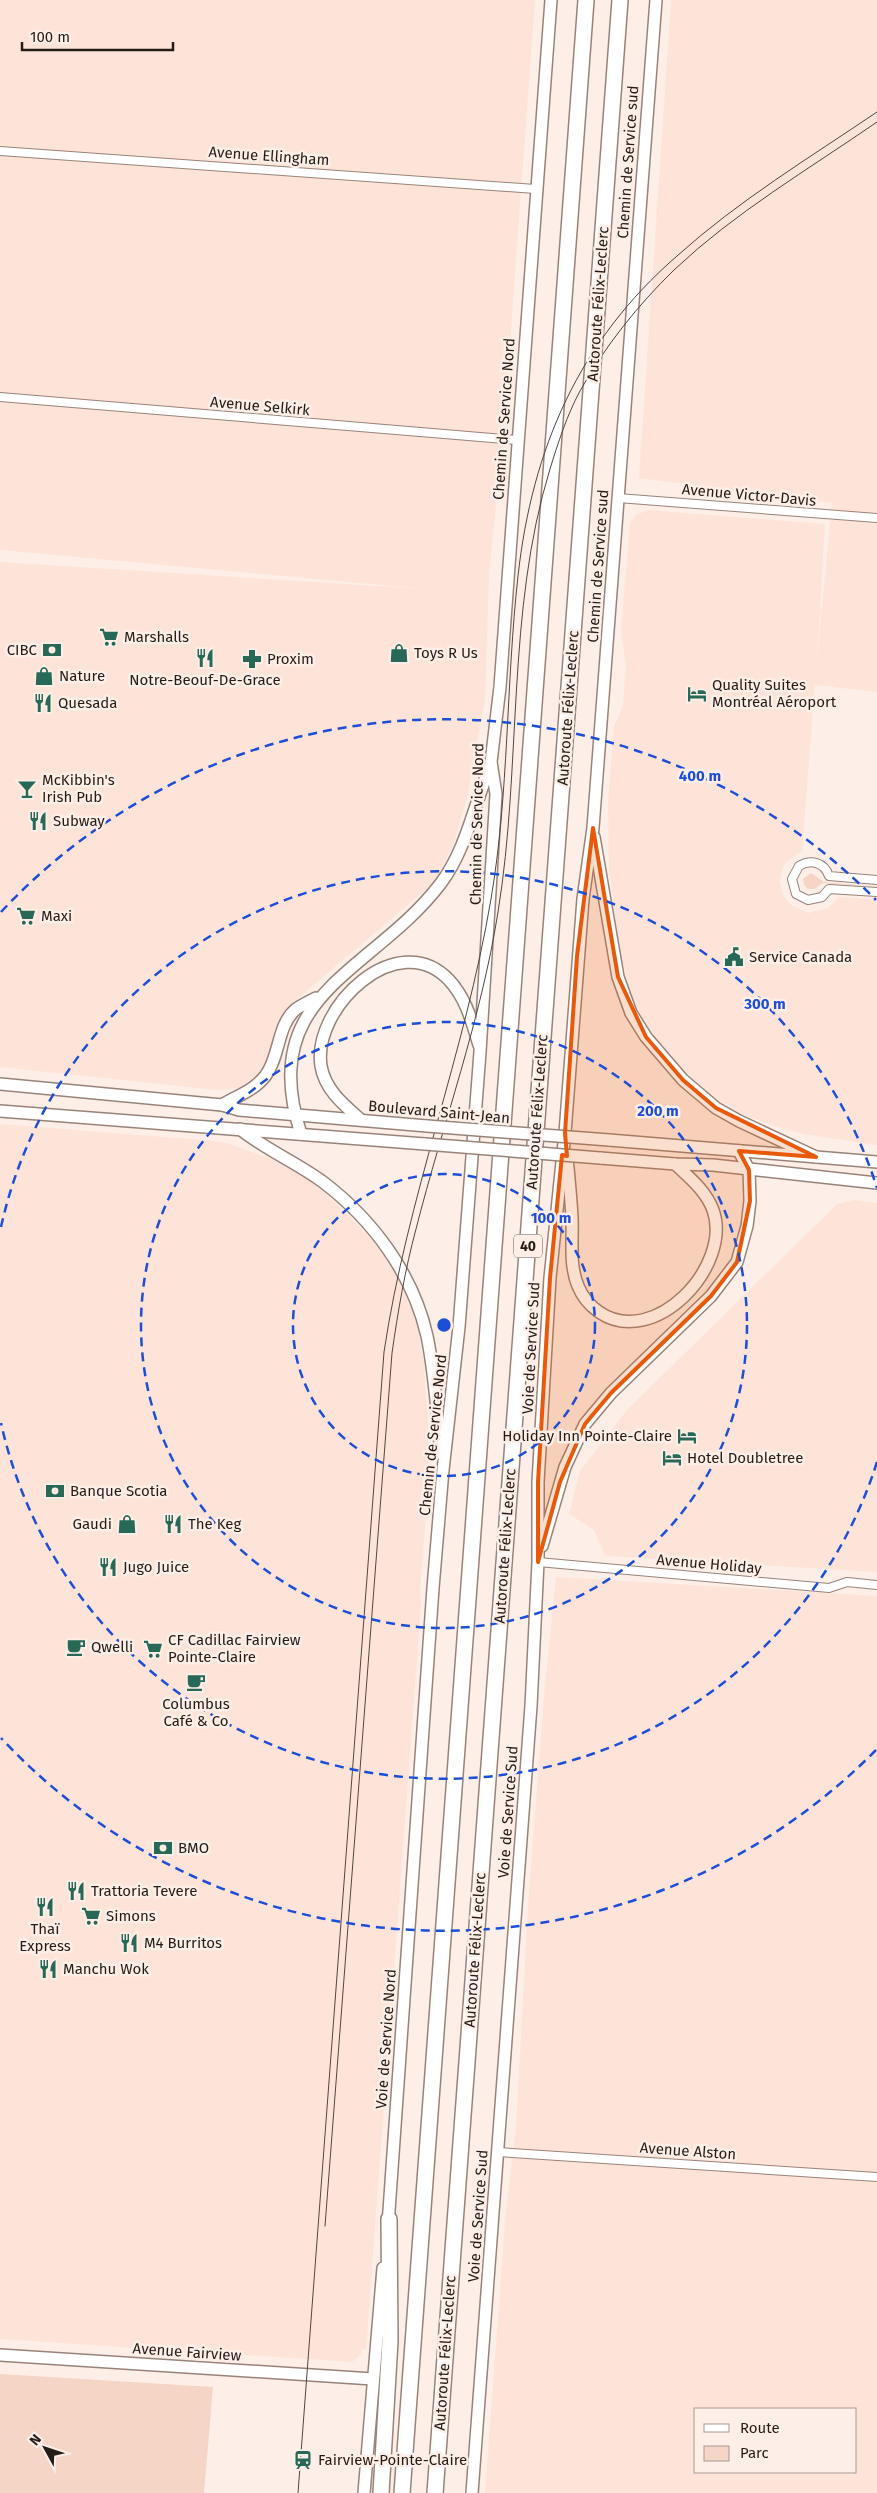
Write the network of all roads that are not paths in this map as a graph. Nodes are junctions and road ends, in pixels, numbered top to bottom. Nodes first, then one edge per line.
1 (550, 0) edge
2 (586, 0) edge
3 (620, 0) edge
4 (656, 0) edge
5 (0, 150) edge
6 (535, 189) junction
7 (0, 397) edge
8 (517, 440) junction
9 (618, 498) junction
10 (877, 518) edge
11 (491, 762) junction
12 (593, 828) junction
13 (877, 880) edge
14 (877, 892) edge
15 (322, 994) junction
16 (480, 1052) junction
17 (0, 1084) edge
18 (222, 1105) junction
19 (0, 1111) edge
20 (295, 1115) junction
21 (361, 1120) junction
22 (240, 1129) junction
23 (565, 1133) junction
24 (301, 1134) junction
25 (739, 1151) junction
26 (816, 1157) junction
27 (877, 1162) edge
28 (675, 1164) junction
29 (749, 1170) junction
30 (877, 1183) edge
31 (443, 1470) junction
32 (538, 1562) junction
33 (877, 1585) edge
34 (433, 1588) joint
35 (498, 2152) junction
36 (877, 2177) edge
37 (389, 2219) junction
38 (0, 2355) edge
39 (373, 2379) junction
40 (364, 2493) edge
41 (381, 2493) edge
42 (402, 2493) edge
43 (435, 2493) edge
44 (472, 2493) edge

1 - 6 main road, Chemin de Service Nord
2 - 42 highway, 40
3 - 43 highway, Autoroute Félix-Leclerc / 40
4 - 9 main road, Chemin de Service sud
5 - 6 street, Avenue Ellingham
6 - 8 main road, Chemin de Service Nord
7 - 8 street, Avenue Selkirk
8 - 11 main road, Chemin de Service Nord
9 - 10 street, Avenue Victor-Davis
9 - 12 main road, Chemin de Service sud
11 - 15 main road
11 - 16 main road, Chemin de Service Nord
12 - 23 main road, Chemin de Service sud
12 - 26 main road
13 - 14 street
15 - 18 main road
15 - 20 main road
16 - 21 main road
16 - 31 main road, Chemin de Service Nord
17 - 18 main road, Boulevard Saint-Jean
18 - 20 main road, Boulevard Saint-Jean
19 - 22 main road
20 - 21 main road, Boulevard Saint-Jean
20 - 24 main road
21 - 25 main road, Boulevard Saint-Jean, bridge
22 - 24 main road
22 - 31 main road
23 - 28 main road
23 - 32 main road, Voie de Service Sud
24 - 28 main road, bridge
25 - 26 main road, Boulevard Saint-Jean
25 - 29 main road
26 - 27 main road, Boulevard Saint-Jean
28 - 29 main road
29 - 30 main road
29 - 32 main road
31 - 34 main road, Chemin de Service Nord
32 - 33 street, Avenue Holiday
32 - 35 main road, Voie de Service Sud
34 - 37 main road, Voie de Service Nord
35 - 36 street, Avenue Alston
35 - 44 main road, Voie de Service Sud
37 - 39 main road, Voie de Service Nord
37 - 41 highway
38 - 39 main road, Avenue Fairview
39 - 40 main road, Voie de Service Nord

